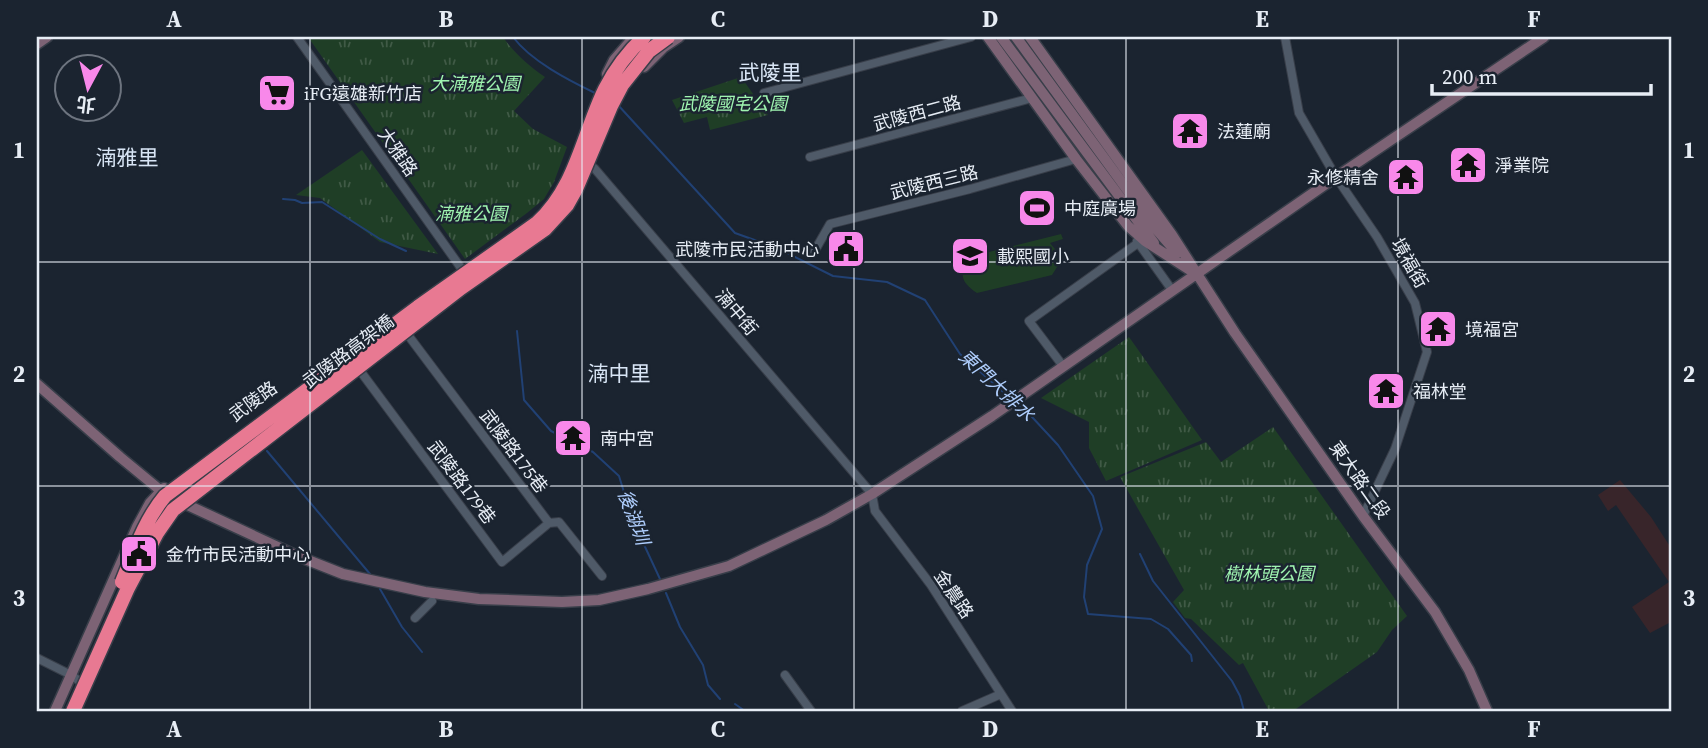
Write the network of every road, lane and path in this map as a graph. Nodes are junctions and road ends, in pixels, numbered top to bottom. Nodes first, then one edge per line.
1 (47, 37) edge
2 (297, 37) edge
3 (634, 37) edge
4 (644, 37) edge
5 (656, 37) edge
6 (668, 37) edge
7 (679, 37) edge
8 (971, 37) edge
9 (988, 37) edge
10 (1001, 37) edge
11 (1016, 37) edge
12 (1030, 37) edge
13 (1285, 37) edge
14 (1544, 37) edge
15 (37, 44) edge
16 (620, 71) junction
17 (764, 93) dead end
18 (1032, 98) junction
19 (810, 158) dead end
20 (1076, 159) junction
21 (581, 165) junction
22 (1336, 177) junction
23 (1128, 226) junction
24 (1138, 243) junction
25 (814, 252) dead end
26 (462, 268) junction
27 (1196, 273) junction
28 (472, 286) junction
29 (1171, 290) junction
30 (408, 335) junction
31 (1063, 366) junction
32 (361, 372) junction
33 (37, 384) edge
34 (288, 412) dead end
35 (161, 491) junction
36 (872, 494) junction
37 (187, 505) junction
38 (1363, 516) junction
39 (549, 523) junction
40 (602, 576) dead end
41 (125, 583) junction
42 (432, 601) dead end
43 (415, 618) dead end
44 (85, 645) junction
45 (104, 653) junction
46 (37, 659) edge
47 (71, 675) junction
48 (785, 675) dead end
49 (89, 688) junction
50 (1001, 694) junction
51 (55, 711) edge
52 (64, 711) edge
53 (73, 711) edge
54 (80, 711) edge
55 (811, 711) edge
56 (962, 711) edge
57 (1012, 711) edge
58 (1487, 711) edge

1 - 15 street
2 - 26 street, 大雅路
3 - 16 street
4 - 21 highway, 武陵路高架橋, bridge
5 - 16 highway
6 - 21 highway, 武陵路高架橋, bridge
7 - 16 street
8 - 17 street
9 - 18 street, 東大路二段
10 - 27 street, 東大路二段
11 - 27 street, 東大路二段
12 - 27 street, 東大路二段
13 - 22 street, 境福街
14 - 22 street
16 - 21 street, 武陵路, bridge
16 - 21 street, 武陵路
18 - 19 street, 武陵西二路
18 - 20 street, 東大路二段
20 - 23 street, 東大路二段
20 - 25 street, 武陵西三路
21 - 26 street, 武陵路
21 - 28 street, 武陵路
21 - 36 street, 湳中街
21 - 41 highway, 武陵路高架橋, bridge
22 - 27 street
22 - 38 street, 境福街
23 - 24 street, 東大路二段
23 - 27 street, 東大路二段
24 - 29 street, 東大路二段
24 - 31 street
26 - 28 street, 大雅路
26 - 35 street, 武陵路
27 - 29 street
27 - 38 street, 東大路二段
28 - 30 street, 武陵路
29 - 31 street
30 - 32 street, 武陵路
30 - 39 street, 武陵路175巷
31 - 36 street
32 - 37 street, 武陵路
32 - 39 street, 武陵路179巷
33 - 35 street
34 - 41 highway, bridge
35 - 37 street
35 - 41 street, 武陵路
36 - 37 street
36 - 50 street, 金農路
37 - 41 street, 武陵路
38 - 58 street, 東大路二段
39 - 40 street, 武陵路175巷
41 - 44 street, 武陵路
41 - 45 street, 武陵路
41 - 52 highway, 武陵路高架橋
41 - 53 highway, 武陵路高架橋, bridge
42 - 43 street
44 - 45 street
44 - 47 street, 武陵路
45 - 49 street, 武陵路
46 - 47 street
47 - 49 street
47 - 51 street, 武陵路
48 - 55 street
49 - 54 street, 武陵路
50 - 56 street
50 - 57 street, 金農路

